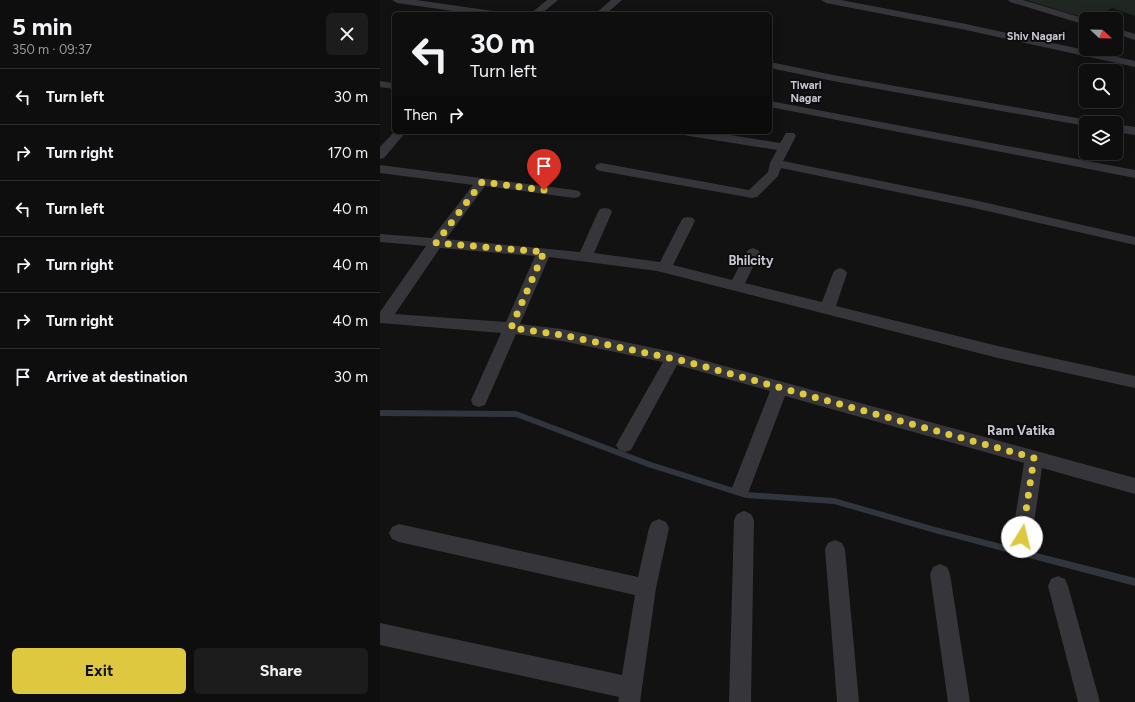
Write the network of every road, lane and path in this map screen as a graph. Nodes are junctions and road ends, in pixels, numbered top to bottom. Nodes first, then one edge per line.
1 (397, 0) edge
2 (553, 0) edge
3 (617, 0) edge
4 (826, 0) edge
5 (1017, 0) edge
6 (849, 2) edge
7 (480, 12) edge
8 (538, 12) edge
9 (602, 12) edge
10 (1079, 20) edge
11 (1130, 25) dead end
12 (1123, 29) edge
13 (1123, 33) edge
14 (1135, 37) edge
15 (1135, 64) edge
16 (772, 65) edge
17 (380, 84) edge
18 (392, 86) edge
19 (772, 104) edge
20 (1079, 121) edge
21 (1123, 129) edge
22 (1135, 131) edge
23 (398, 134) edge
24 (711, 134) edge
25 (380, 155) edge
26 (776, 163) junction
27 (601, 167) dead end
28 (380, 169) edge
29 (1135, 174) edge
30 (482, 182) junction
31 (574, 194) dead end
32 (605, 212) dead end
33 (688, 221) dead end
34 (380, 238) edge
35 (1135, 241) edge
36 (436, 243) junction
37 (544, 252) junction
38 (753, 253) dead end
39 (585, 257) junction
40 (664, 268) junction
41 (840, 273) dead end
42 (736, 286) junction
43 (827, 309) junction
44 (382, 318) edge
45 (511, 328) junction
46 (673, 358) junction
47 (1135, 382) edge
48 (780, 387) junction
49 (479, 400) dead end
50 (625, 446) dead end
51 (1034, 458) junction
52 (1135, 486) edge
53 (741, 488) dead end
54 (744, 520) dead end
55 (659, 528) dead end
56 (399, 533) dead end
57 (1022, 537) dead end
58 (835, 549) dead end
59 (940, 574) dead end
60 (1058, 586) dead end
61 (646, 588) junction
62 (380, 634) edge
63 (630, 695) edge
64 (740, 702) edge
65 (848, 702) edge
66 (959, 702) edge
67 (1089, 702) edge

1 - 7 street
2 - 8 street
3 - 9 street
4 - 6 street
5 - 10 street
6 - 15 street
11 - 12 street
13 - 14 street
16 - 20 street
17 - 18 street
19 - 29 street
21 - 22 street
23 - 25 street
24 - 26 street
26 - 27 street
26 - 35 street
28 - 30 street
30 - 31 street
30 - 36 street
32 - 39 street
33 - 40 street
34 - 36 street
36 - 37 street
36 - 44 street
37 - 39 street
37 - 45 street
38 - 42 street
39 - 40 street
40 - 42 street
41 - 43 street
42 - 43 street
43 - 47 street
44 - 45 street
45 - 46 street
45 - 49 street
46 - 48 street
46 - 50 street
48 - 51 street
48 - 53 street
51 - 52 street
51 - 57 street
54 - 64 street
55 - 61 street
56 - 61 street
58 - 65 street
59 - 66 street
60 - 67 street
61 - 63 street
62 - 63 street

